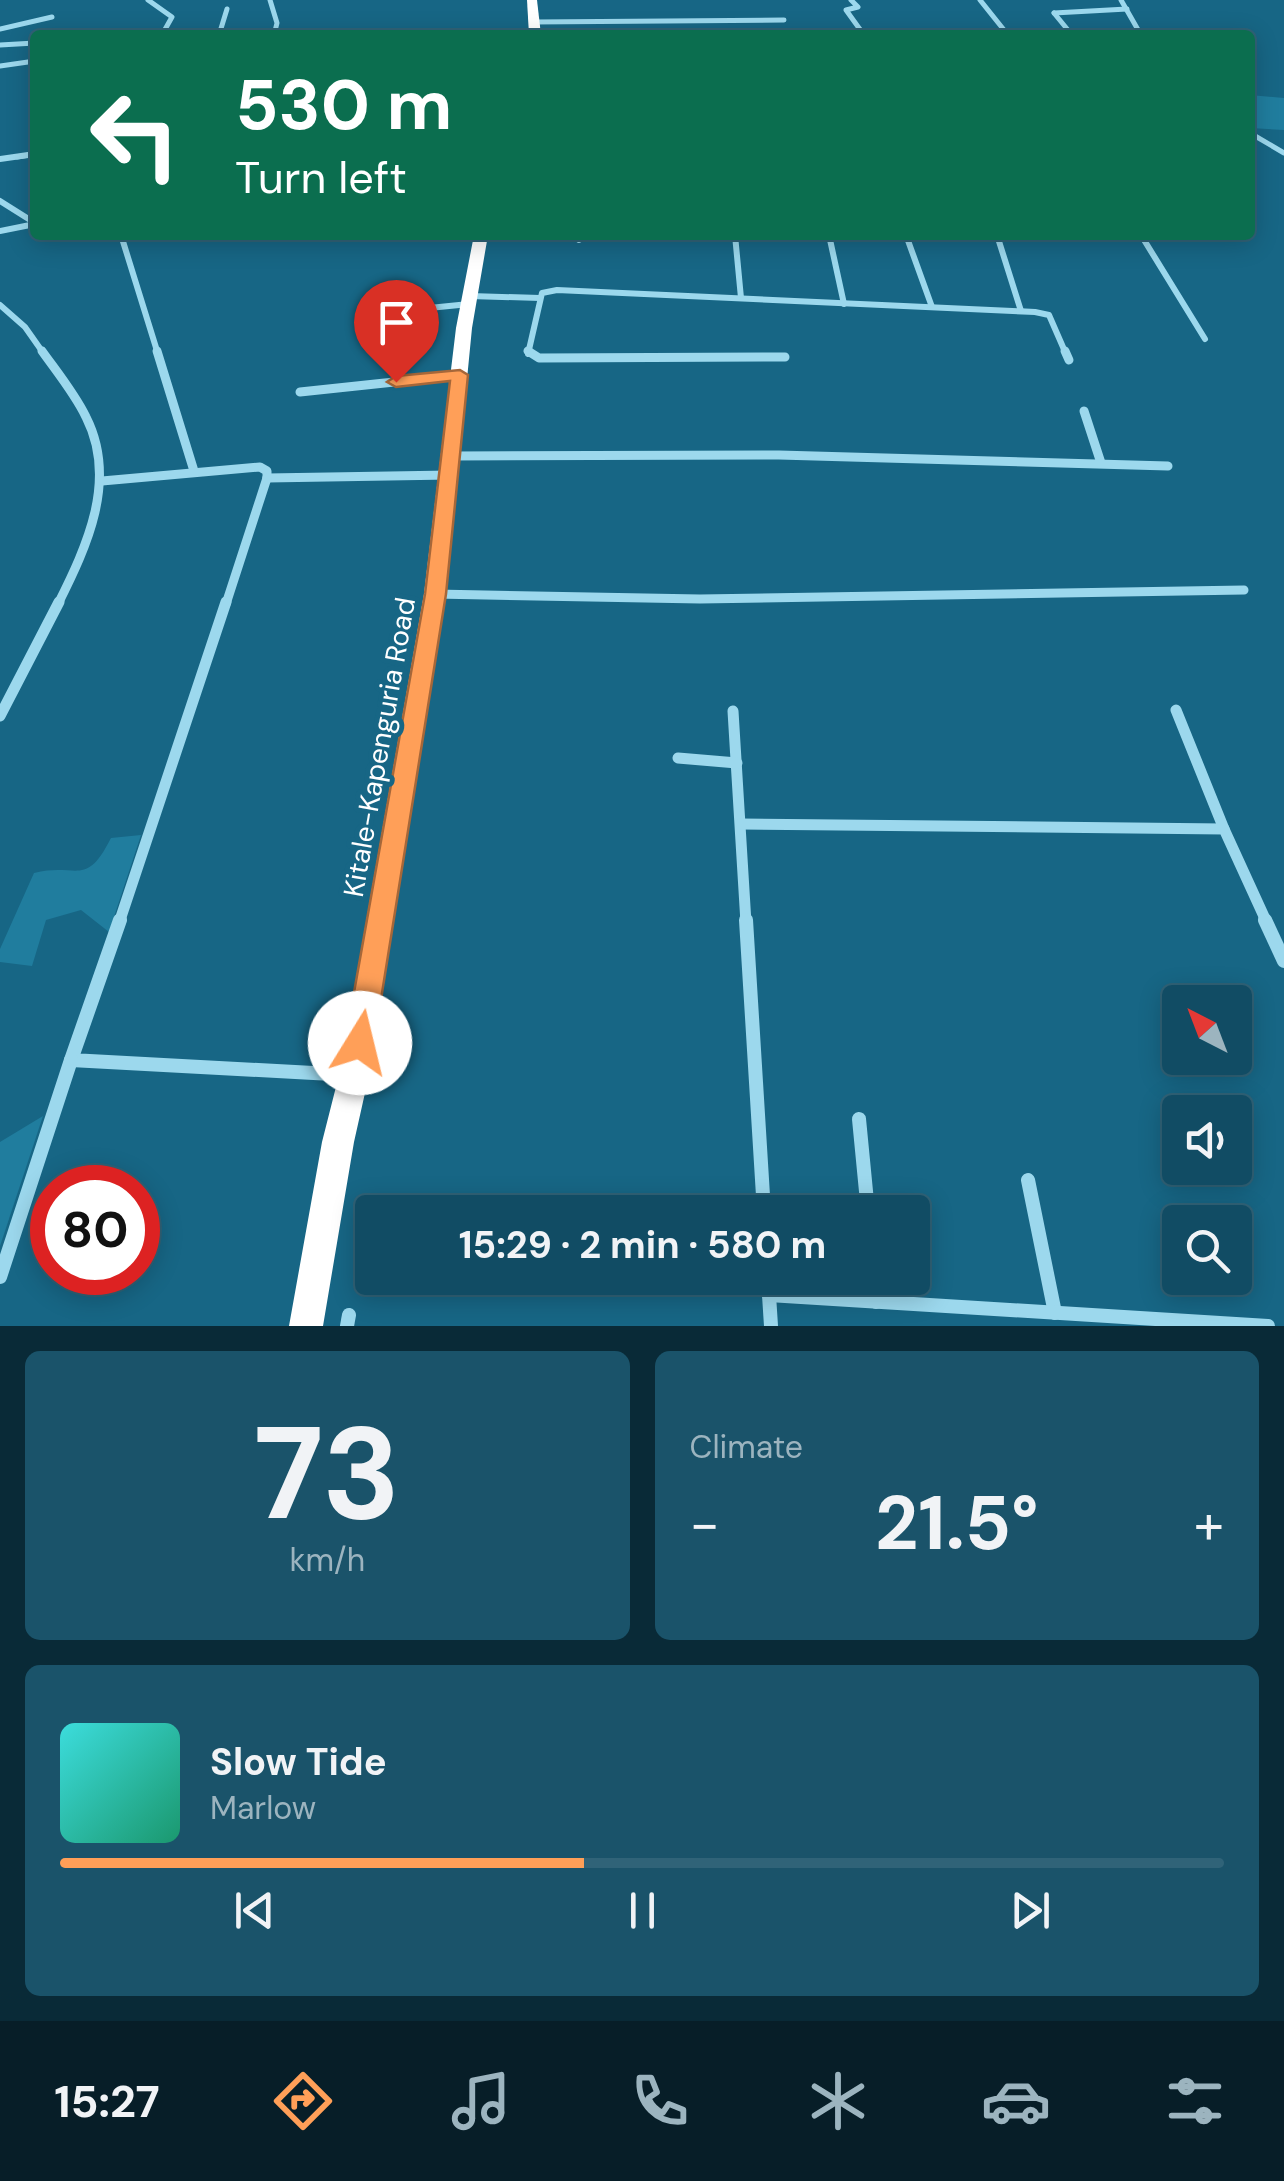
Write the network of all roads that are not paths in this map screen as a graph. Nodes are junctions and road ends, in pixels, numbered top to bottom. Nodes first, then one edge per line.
1 (148, 0) edge
2 (270, 0) edge
3 (532, 0) edge
4 (851, 0) edge
5 (980, 0) edge
6 (1122, 0) edge
7 (228, 9) dead end
8 (1127, 9) junction
9 (52, 16) dead end
10 (784, 20) dead end
11 (535, 29) edge
12 (0, 30) edge
13 (165, 30) edge
14 (221, 30) edge
15 (275, 30) edge
16 (860, 30) edge
17 (1004, 30) edge
18 (1068, 30) edge
19 (1138, 30) edge
20 (30, 43) edge
21 (0, 45) edge
22 (30, 62) edge
23 (0, 66) edge
24 (1255, 136) edge
25 (1284, 153) edge
26 (30, 155) edge
27 (0, 159) edge
28 (0, 201) edge
29 (30, 220) edge
30 (30, 224) edge
31 (0, 231) edge
32 (123, 240) edge
33 (479, 240) edge
34 (735, 240) edge
35 (830, 240) edge
36 (908, 240) edge
37 (999, 240) edge
38 (1144, 240) edge
39 (540, 298) junction
40 (741, 298) junction
41 (470, 300) junction
42 (844, 304) junction
43 (0, 305) edge
44 (932, 307) junction
45 (1021, 310) junction
46 (360, 315) dead end
47 (1205, 339) dead end
48 (785, 357) dead end
49 (1069, 360) dead end
50 (460, 375) junction
51 (300, 392) dead end
52 (1084, 412) dead end
53 (1101, 464) junction
54 (452, 465) junction
55 (1168, 466) dead end
56 (194, 471) junction
57 (267, 478) junction
58 (102, 481) junction
59 (1244, 590) dead end
60 (435, 594) junction
61 (1176, 710) dead end
62 (733, 711) dead end
63 (0, 716) edge
64 (678, 758) dead end
65 (737, 763) junction
66 (741, 824) junction
67 (1224, 829) junction
68 (1284, 961) edge
69 (70, 1060) junction
70 (354, 1075) junction
71 (859, 1120) dead end
72 (1028, 1180) dead end
73 (763, 1195) edge
74 (866, 1195) edge
75 (0, 1277) edge
76 (769, 1295) edge
77 (829, 1295) edge
78 (875, 1295) edge
79 (876, 1302) junction
80 (1055, 1314) junction
81 (306, 1326) edge
82 (771, 1326) edge
83 (1268, 1326) edge

1 - 13 street
2 - 15 street
3 - 11 highway
4 - 16 street
5 - 17 street
6 - 8 street
7 - 14 street
8 - 18 street
8 - 19 street
9 - 12 street
10 - 11 street
20 - 21 street
22 - 23 street
24 - 25 street
26 - 27 street
28 - 29 street
30 - 31 street
32 - 56 street
33 - 41 highway, Kitale-Kapenguria Road
34 - 40 street
35 - 42 street
36 - 44 street
37 - 45 street
38 - 47 street
39 - 40 street
39 - 41 street
39 - 48 street
40 - 42 street
41 - 46 street
41 - 50 highway, Kitale-Kapenguria Road
42 - 44 street
43 - 58 street
44 - 45 street
45 - 49 street
50 - 51 street
50 - 54 highway, Kitale-Kapenguria Road
52 - 53 street
53 - 54 street
53 - 55 street
54 - 57 street
54 - 60 highway, Kitale-Kapenguria Road
56 - 57 street
56 - 58 street
57 - 69 street
58 - 63 street
59 - 60 street
60 - 70 highway, Kitale-Kapenguria Road
61 - 67 street
62 - 65 street
64 - 65 street
65 - 66 street
66 - 67 street
66 - 73 street
67 - 68 street
69 - 70 street
69 - 75 street
70 - 81 highway, Kitale-Kapenguria Road
71 - 74 street
72 - 80 street
76 - 82 street
77 - 79 street
78 - 79 street
79 - 80 street
80 - 83 street

